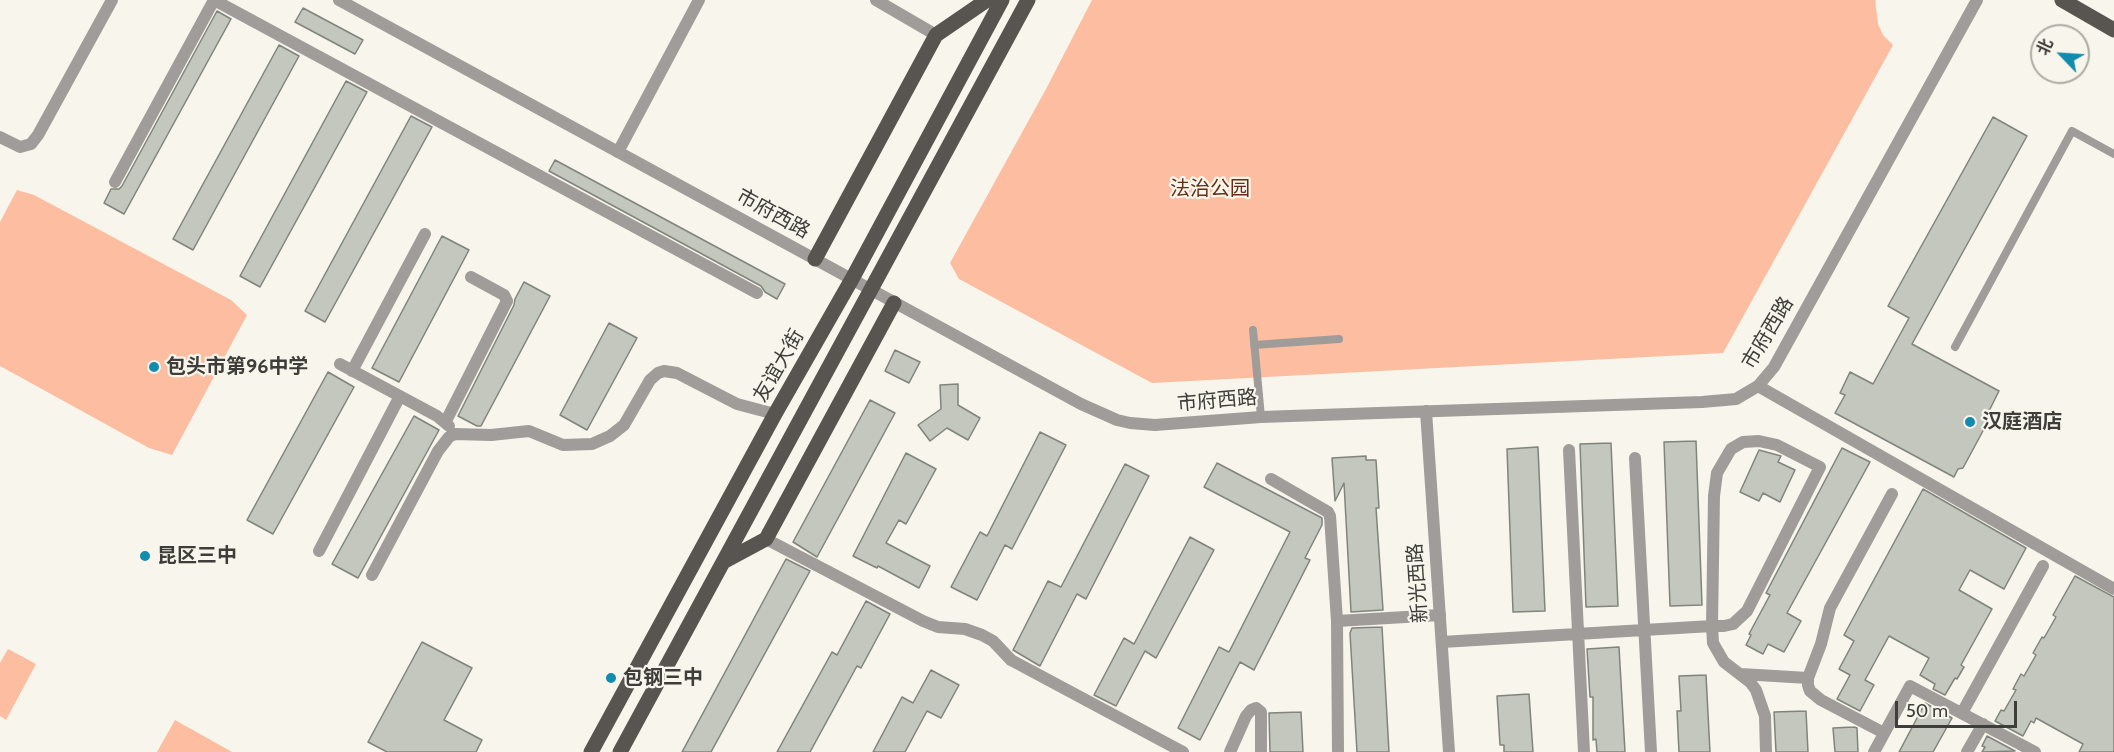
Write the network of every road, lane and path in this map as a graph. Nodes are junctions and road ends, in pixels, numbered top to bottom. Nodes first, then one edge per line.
1 (112, 0) edge
2 (214, 0) edge
3 (339, 0) edge
4 (699, 0) edge
5 (876, 0) edge
6 (987, 0) edge
7 (1002, 0) edge
8 (1028, 0) edge
9 (1977, 0) edge
10 (2062, 0) edge
11 (2114, 30) edge
12 (936, 35) junction
13 (0, 137) edge
14 (618, 152) junction
15 (2114, 154) edge
16 (115, 182) dead end
17 (425, 234) dead end
18 (815, 259) junction
19 (471, 277) dead end
20 (852, 279) junction
21 (872, 290) junction
22 (757, 293) dead end
23 (894, 303) junction
24 (1253, 330) dead end
25 (1339, 339) dead end
26 (1254, 345) junction
27 (1955, 347) dead end
28 (340, 364) dead end
29 (352, 371) junction
30 (1758, 386) junction
31 (400, 396) junction
32 (1426, 411) junction
33 (775, 414) junction
34 (1261, 417) junction
35 (446, 421) junction
36 (455, 435) junction
37 (1569, 450) dead end
38 (1635, 458) dead end
39 (1271, 479) dead end
40 (1892, 494) dead end
41 (766, 539) junction
42 (319, 551) dead end
43 (725, 561) junction
44 (2043, 566) dead end
45 (372, 575) dead end
46 (2114, 589) edge
47 (1440, 615) junction
48 (1337, 621) junction
49 (1712, 626) junction
50 (1644, 630) junction
51 (1577, 634) junction
52 (1442, 642) junction
53 (1741, 674) junction
54 (1808, 678) junction
55 (1962, 713) junction
56 (1983, 724) junction
57 (1884, 733) junction
58 (623, 751) edge
59 (591, 752) edge
60 (1183, 752) edge
61 (1230, 752) edge
62 (1261, 752) edge
63 (1338, 752) edge
64 (1449, 752) edge
65 (1584, 752) edge
66 (1651, 752) edge
67 (1766, 752) edge
68 (1874, 752) edge
69 (1968, 752) edge
70 (2035, 752) edge

1 - 13 street
2 - 16 street
2 - 22 street
3 - 14 street, 市府西路
4 - 14 street
5 - 12 street
6 - 12 main road
7 - 20 main road, 友谊大街
8 - 21 main road
9 - 30 street, 市府西路
10 - 11 main road
12 - 18 main road
14 - 18 street, 市府西路
15 - 27 lane
17 - 29 street
18 - 20 street, 市府西路
19 - 35 street
20 - 21 street, 市府西路
20 - 33 main road, 友谊大街
21 - 23 street, 市府西路
21 - 43 main road
23 - 34 street, 市府西路
23 - 41 main road
24 - 26 lane
25 - 26 lane
26 - 34 lane
28 - 29 street
29 - 31 street
30 - 32 street, 市府西路
30 - 46 street
31 - 35 street
31 - 42 street
32 - 34 street, 市府西路
32 - 47 street, 新光西路
33 - 36 street
33 - 59 main road, 友谊大街
35 - 36 street
36 - 45 street
37 - 51 street
38 - 50 street
39 - 48 street
40 - 54 street
41 - 43 main road
41 - 60 street
43 - 58 main road
44 - 55 street
47 - 48 street
47 - 52 street, 新光西路
48 - 63 street
49 - 49 street
49 - 50 street
49 - 53 street
50 - 51 street
50 - 66 street
51 - 52 street
51 - 65 street
52 - 64 street, 新光西路
53 - 54 street
53 - 67 street
54 - 57 street
55 - 56 street
55 - 57 street
56 - 69 street
56 - 70 street
57 - 68 street
61 - 62 street

